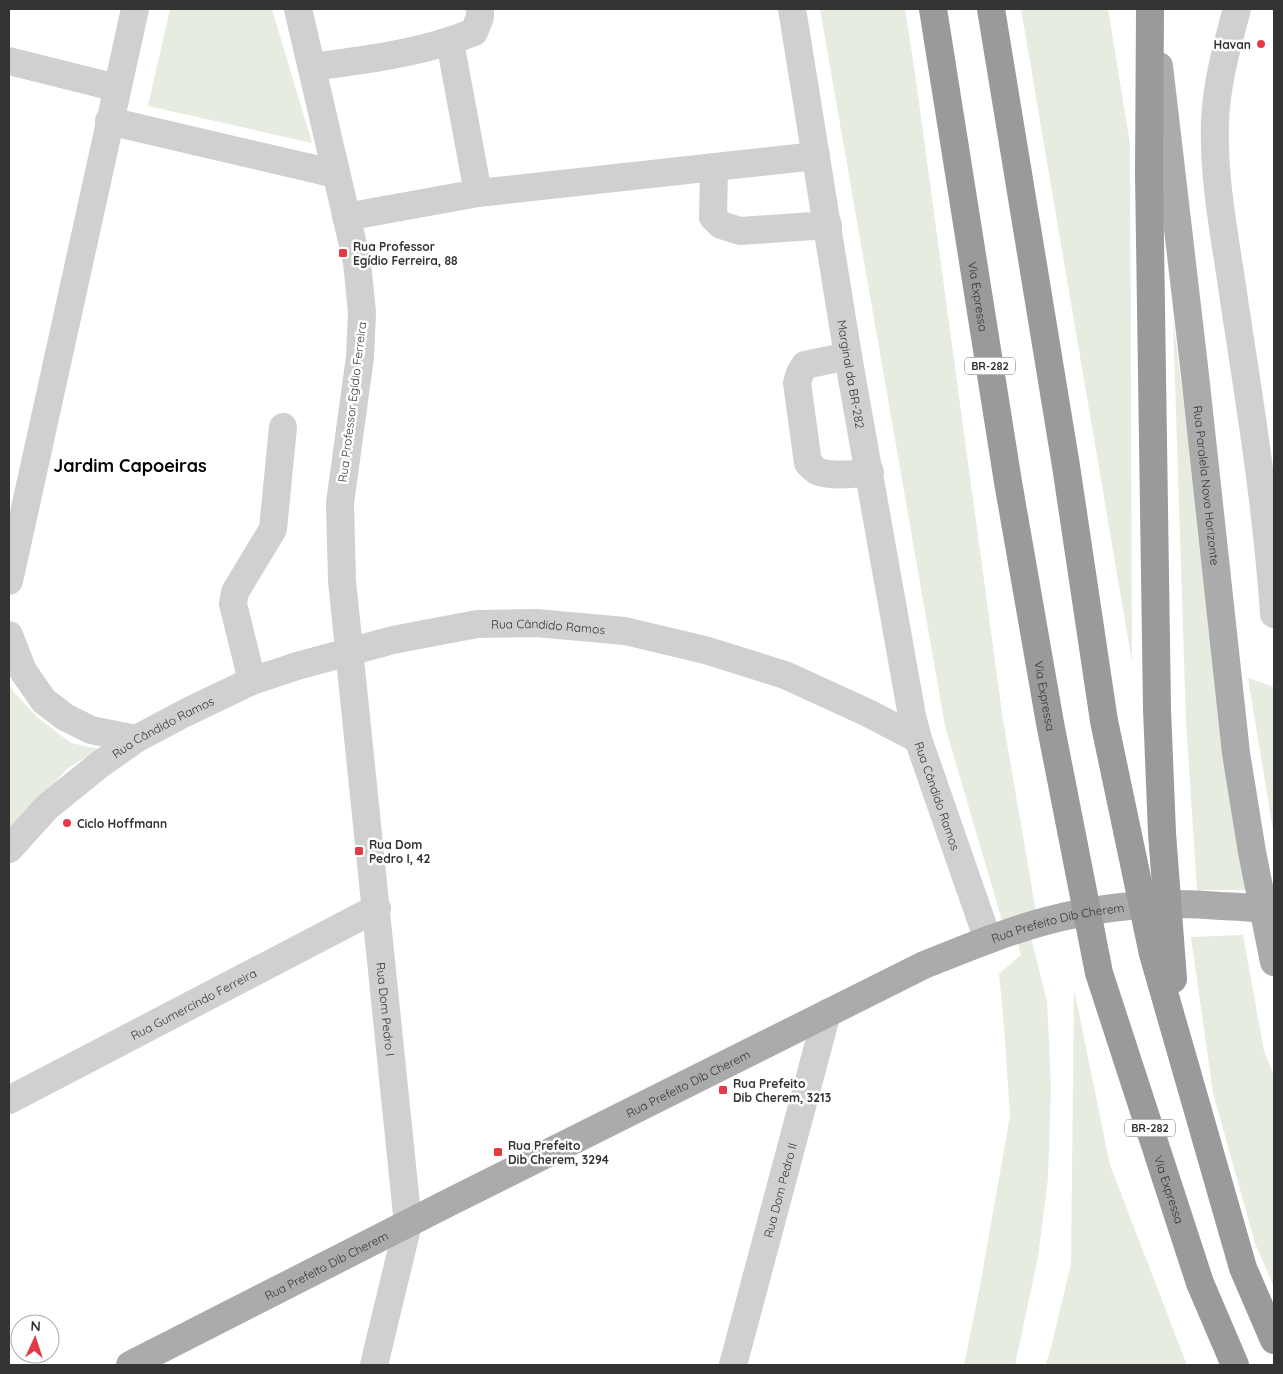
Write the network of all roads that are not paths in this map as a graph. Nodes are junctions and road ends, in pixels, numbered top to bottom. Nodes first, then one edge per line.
1 (135, 9) edge
2 (298, 9) edge
3 (480, 9) edge
4 (792, 9) edge
5 (934, 9) edge
6 (991, 9) edge
7 (1151, 9) edge
8 (1237, 9) edge
9 (450, 42) junction
10 (9, 61) edge
11 (312, 67) junction
12 (117, 88) junction
13 (109, 121) junction
14 (816, 156) junction
15 (714, 167) junction
16 (336, 174) junction
17 (478, 194) junction
18 (346, 217) junction
19 (828, 225) junction
20 (848, 356) junction
21 (283, 427) dead end
22 (870, 472) junction
23 (9, 581) edge
24 (1274, 614) edge
25 (9, 636) edge
26 (351, 651) junction
27 (252, 681) junction
28 (136, 739) junction
29 (918, 739) junction
30 (9, 849) edge
31 (377, 908) junction
32 (1274, 911) edge
33 (988, 940) junction
34 (1162, 954) junction
35 (1274, 962) edge
36 (827, 1014) junction
37 (9, 1100) edge
38 (408, 1224) junction
39 (1274, 1340) edge
40 (130, 1365) edge
41 (374, 1365) edge
42 (733, 1365) edge
43 (1235, 1365) edge

1 - 12 street
2 - 11 street, Rua Professor Egídio Ferreira
3 - 9 street
4 - 14 street, Marginal da BR-282
5 - 43 highway, Via Expressa / BR-282
6 - 34 highway
7 - 34 highway
7 - 35 main road, Rua Paralela Novo Horizonte
8 - 24 street
9 - 11 street
9 - 17 street
10 - 12 street
11 - 16 street, Rua Professor Egídio Ferreira
12 - 13 street
13 - 16 street
13 - 23 street
14 - 15 street
14 - 19 street, Marginal da BR-282
15 - 17 street
15 - 19 street
16 - 18 street, Rua Professor Egídio Ferreira
17 - 18 street
18 - 26 street, Rua Professor Egídio Ferreira
19 - 20 street, Marginal da BR-282
20 - 22 street, Marginal da BR-282
20 - 22 street
21 - 27 street
22 - 29 street, Marginal da BR-282
25 - 28 street
26 - 27 street, Rua Cândido Ramos
26 - 29 street, Rua Cândido Ramos
26 - 31 street, Rua Dom Pedro I
27 - 28 street, Rua Cândido Ramos
28 - 30 street, Rua Cândido Ramos
29 - 33 street, Rua Cândido Ramos
31 - 37 street, Rua Gumercindo Ferreira
31 - 38 street, Rua Dom Pedro I
32 - 33 main road, Rua Prefeito Dib Cherem
33 - 36 main road, Rua Prefeito Dib Cherem
34 - 39 highway
36 - 38 main road, Rua Prefeito Dib Cherem
36 - 42 street, Rua Dom Pedro II
38 - 40 main road, Rua Prefeito Dib Cherem
38 - 41 street, Rua Dom Pedro I

